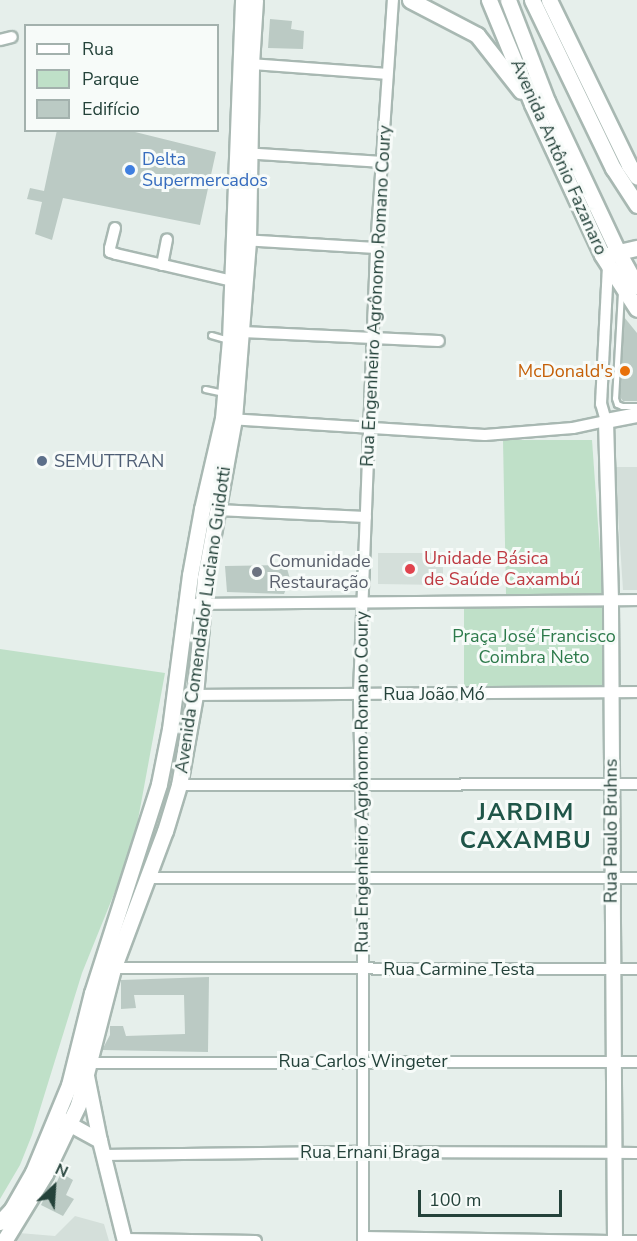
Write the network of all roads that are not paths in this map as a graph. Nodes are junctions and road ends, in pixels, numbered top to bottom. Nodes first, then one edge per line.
1 (243, 0) edge
2 (255, 0) edge
3 (393, 0) edge
4 (410, 0) edge
5 (489, 0) edge
6 (508, 0) edge
7 (532, 0) edge
8 (549, 0) edge
9 (477, 35) junction
10 (505, 35) junction
11 (12, 37) dead end
12 (0, 40) edge
13 (561, 42) junction
14 (527, 47) junction
15 (494, 57) junction
16 (251, 64) junction
17 (387, 74) junction
18 (532, 104) junction
19 (242, 153) junction
20 (382, 162) junction
21 (626, 170) edge
22 (637, 205) edge
23 (115, 228) dead end
24 (167, 239) dead end
25 (240, 240) junction
26 (376, 248) junction
27 (637, 248) edge
28 (609, 257) junction
29 (162, 265) junction
30 (632, 278) edge
31 (232, 281) junction
32 (637, 309) edge
33 (211, 335) dead end
34 (236, 336) junction
35 (373, 336) junction
36 (439, 341) dead end
37 (205, 389) dead end
38 (225, 393) junction
39 (637, 406) edge
40 (637, 415) edge
41 (229, 419) junction
42 (606, 421) junction
43 (369, 429) junction
44 (217, 510) junction
45 (366, 517) junction
46 (611, 600) junction
47 (637, 600) edge
48 (186, 602) junction
49 (362, 602) junction
50 (203, 605) junction
51 (637, 692) edge
52 (358, 693) junction
53 (610, 693) junction
54 (195, 695) junction
55 (611, 784) junction
56 (637, 784) edge
57 (179, 785) junction
58 (360, 786) junction
59 (363, 876) junction
60 (146, 878) junction
61 (637, 878) edge
62 (611, 879) junction
63 (108, 967) junction
64 (362, 968) junction
65 (612, 969) junction
66 (637, 969) edge
67 (362, 1060) junction
68 (615, 1062) junction
69 (637, 1062) edge
70 (88, 1069) junction
71 (63, 1121) junction
72 (102, 1148) junction
73 (362, 1152) junction
74 (616, 1153) junction
75 (637, 1153) edge
76 (0, 1222) edge
77 (363, 1239) edge
78 (125, 1240) edge
79 (4, 1241) edge
80 (256, 1241) edge
81 (610, 1241) edge
82 (617, 1241) edge
83 (637, 1241) edge

1 - 19 main road, Avenida Comendador Luciano Guidotti
2 - 16 main road, Avenida Comendador Luciano Guidotti
3 - 17 street, Rua Engenheiro Agrônomo Romano Coury
4 - 9 main road
5 - 10 main road, Avenida Antônio Fazanaro
6 - 14 main road, Avenida Antônio Fazanaro
7 - 13 main road
8 - 13 main road
9 - 10 main road
9 - 15 main road
10 - 14 main road
10 - 15 main road
10 - 18 main road, Avenida Antônio Fazanaro
11 - 12 street
13 - 21 main road
14 - 28 main road, Avenida Antônio Fazanaro
15 - 18 main road
16 - 17 street
16 - 19 main road, Avenida Comendador Luciano Guidotti
17 - 20 street, Rua Engenheiro Agrônomo Romano Coury
18 - 28 main road, Avenida Antônio Fazanaro
19 - 20 street
19 - 25 main road, Avenida Comendador Luciano Guidotti
20 - 26 street, Rua Engenheiro Agrônomo Romano Coury
21 - 22 main road
23 - 29 street
24 - 29 street
25 - 26 street
25 - 31 main road, Avenida Comendador Luciano Guidotti
25 - 34 main road, Avenida Comendador Luciano Guidotti
26 - 35 street, Rua Engenheiro Agrônomo Romano Coury
27 - 28 main road
28 - 30 main road, Avenida Antônio Fazanaro
28 - 42 street
29 - 31 street
30 - 32 main road, Avenida Antônio Fazanaro
30 - 39 lane
31 - 34 main road, Avenida Comendador Luciano Guidotti
33 - 34 lane
34 - 35 street
34 - 38 main road, Avenida Comendador Luciano Guidotti
34 - 41 main road, Avenida Comendador Luciano Guidotti
35 - 36 street
35 - 43 street, Rua Engenheiro Agrônomo Romano Coury
37 - 38 lane
38 - 41 main road, Avenida Comendador Luciano Guidotti
40 - 42 street
41 - 43 street
41 - 44 main road, Avenida Comendador Luciano Guidotti
41 - 48 main road, Avenida Comendador Luciano Guidotti
42 - 43 street
42 - 46 street, Rua Paulo Bruhns
43 - 45 street, Rua Engenheiro Agrônomo Romano Coury
44 - 45 street
44 - 50 main road, Avenida Comendador Luciano Guidotti
45 - 49 street, Rua Engenheiro Agrônomo Romano Coury
46 - 47 street
46 - 49 street
46 - 53 street, Rua Paulo Bruhns
48 - 50 street
48 - 63 main road, Avenida Comendador Luciano Guidotti
49 - 50 street
49 - 52 street, Rua Engenheiro Agrônomo Romano Coury
50 - 54 main road, Avenida Comendador Luciano Guidotti
51 - 53 street, Rua João Mó
52 - 53 street, Rua João Mó
52 - 54 street, Rua João Mó
52 - 58 street, Rua Engenheiro Agrônomo Romano Coury
53 - 55 street, Rua Paulo Bruhns
54 - 57 main road, Avenida Comendador Luciano Guidotti
55 - 56 street
55 - 58 street
55 - 62 street, Rua Paulo Bruhns
57 - 58 street
57 - 60 main road, Avenida Comendador Luciano Guidotti
58 - 59 street, Rua Engenheiro Agrônomo Romano Coury
59 - 60 street
59 - 62 street
59 - 64 street, Rua Engenheiro Agrônomo Romano Coury
60 - 63 main road, Avenida Comendador Luciano Guidotti
61 - 62 street
62 - 65 street, Rua Paulo Bruhns
63 - 64 street, Rua Carmine Testa
63 - 70 main road, Avenida Comendador Luciano Guidotti
63 - 71 main road, Avenida Comendador Luciano Guidotti
64 - 65 street, Rua Carmine Testa
64 - 67 street, Rua Engenheiro Agrônomo Romano Coury
65 - 66 street, Rua Carmine Testa
65 - 68 street, Rua Paulo Bruhns
67 - 68 street, Rua Carlos Wingeter
67 - 70 street, Rua Carlos Wingeter
67 - 73 street, Rua Engenheiro Agrônomo Romano Coury
68 - 69 street, Rua Carlos Wingeter
68 - 74 street, Rua Paulo Bruhns
70 - 71 main road, Avenida Comendador Luciano Guidotti
70 - 72 street
71 - 72 street
71 - 76 main road, Avenida Comendador Luciano Guidotti
71 - 79 main road, Avenida Comendador Luciano Guidotti
72 - 73 street, Rua Ernani Braga
72 - 78 street
73 - 74 street, Rua Ernani Braga
73 - 77 street, Rua Engenheiro Agrônomo Romano Coury
74 - 75 street, Rua Ernani Braga
74 - 82 street, Rua Paulo Bruhns
77 - 81 street
78 - 80 street
82 - 83 street

